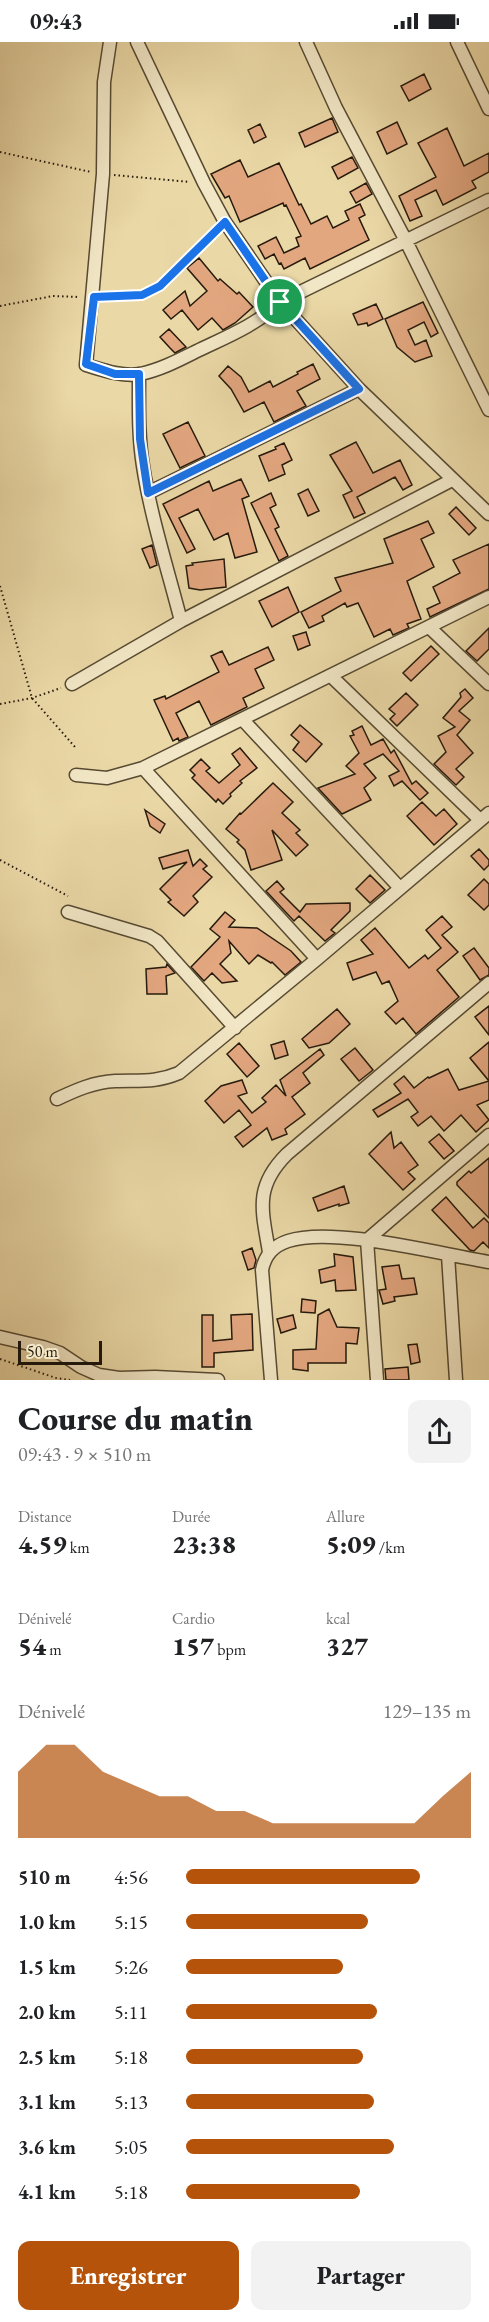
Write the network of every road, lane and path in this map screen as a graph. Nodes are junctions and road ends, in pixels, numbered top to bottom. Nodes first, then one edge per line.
1 (110, 42) edge
2 (137, 42) edge
3 (306, 42) edge
4 (457, 42) edge
5 (489, 109) edge
6 (489, 200) edge
7 (225, 222) junction
8 (405, 239) junction
9 (94, 297) junction
10 (280, 302) junction
11 (0, 306) edge
12 (139, 374) junction
13 (359, 389) junction
14 (489, 410) edge
15 (452, 480) junction
16 (148, 493) junction
17 (489, 514) edge
18 (0, 586) edge
19 (489, 597) edge
20 (182, 621) junction
21 (429, 627) junction
22 (331, 676) junction
23 (72, 684) joint
24 (489, 684) edge
25 (32, 698) junction
26 (0, 704) edge
27 (243, 720) junction
28 (75, 747) dead end
29 (143, 768) junction
30 (76, 775) dead end
31 (485, 816) edge
32 (0, 861) edge
33 (399, 887) junction
34 (68, 896) dead end
35 (68, 912) dead end
36 (317, 959) junction
37 (489, 982) edge
38 (235, 1028) junction
39 (57, 1099) dead end
40 (489, 1135) edge
41 (367, 1240) junction
42 (269, 1252) junction
43 (448, 1255) junction
44 (489, 1262) edge
45 (0, 1337) edge
46 (0, 1359) edge
47 (155, 1378) edge
48 (70, 1380) edge
49 (218, 1380) edge
50 (271, 1380) edge
51 (377, 1380) edge
52 (456, 1380) edge

1 - 9 street
2 - 7 street
3 - 8 street
4 - 5 street
6 - 8 street
7 - 9 path
7 - 10 street
8 - 10 street
8 - 14 street
9 - 11 path
9 - 12 street
10 - 12 street
10 - 13 street
12 - 16 street
13 - 15 street
13 - 16 street
15 - 17 street
15 - 20 street
16 - 20 street
18 - 25 path
19 - 21 street
20 - 23 street
21 - 22 street
21 - 24 street
22 - 27 street
22 - 31 street
23 - 25 path
25 - 26 path
25 - 28 path
27 - 29 street
27 - 33 street
29 - 30 street
29 - 36 street
31 - 33 street
32 - 34 path
33 - 36 street
35 - 38 street
36 - 38 street
37 - 42 street
38 - 39 street
40 - 41 street
41 - 42 street
41 - 43 street
41 - 51 street
42 - 50 street
43 - 44 street
43 - 52 street
45 - 47 street
46 - 48 path
47 - 49 street

